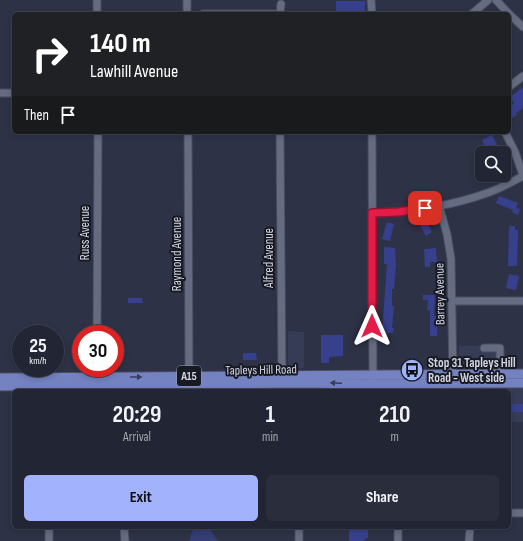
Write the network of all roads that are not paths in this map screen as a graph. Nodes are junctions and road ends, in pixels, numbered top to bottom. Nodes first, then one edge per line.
1 (97, 0) edge
2 (187, 0) edge
3 (371, 0) edge
4 (488, 0) edge
5 (496, 0) edge
6 (282, 4) dead end
7 (97, 12) edge
8 (187, 12) edge
9 (280, 12) edge
10 (372, 12) edge
11 (474, 12) edge
12 (507, 12) edge
13 (511, 16) edge
14 (523, 27) edge
15 (523, 76) edge
16 (511, 85) edge
17 (0, 93) edge
18 (12, 93) edge
19 (98, 134) edge
20 (188, 134) edge
21 (280, 134) edge
22 (372, 134) edge
23 (506, 134) edge
24 (523, 176) edge
25 (439, 206) junction
26 (372, 213) junction
27 (452, 301) junction
28 (523, 301) edge
29 (97, 325) edge
30 (484, 348) dead end
31 (500, 374) junction
32 (523, 374) edge
33 (97, 377) edge
34 (0, 378) edge
35 (282, 379) junction
36 (453, 379) junction
37 (373, 380) junction
38 (299, 383) edge
39 (469, 383) edge
40 (523, 383) edge
41 (193, 384) edge
42 (48, 385) edge
43 (0, 386) edge
44 (124, 388) edge
45 (392, 388) edge
46 (511, 513) edge
47 (523, 513) edge
48 (49, 529) edge
49 (124, 529) edge
50 (299, 529) edge
51 (398, 529) edge
52 (470, 529) edge
53 (49, 541) edge
54 (125, 541) edge
55 (299, 541) edge
56 (398, 541) edge
57 (470, 541) edge

1 - 7 street
2 - 8 street
3 - 10 street
4 - 11 street
5 - 12 street
6 - 9 street
13 - 14 street
15 - 16 street
17 - 18 street
19 - 29 street, Russ Avenue
20 - 41 street, Raymond Avenue
21 - 35 street, Alfred Avenue
22 - 26 street
23 - 24 street
24 - 25 street
25 - 26 street
25 - 27 street, Barrey Avenue
26 - 37 street
27 - 28 street
27 - 36 street, Barrey Avenue
30 - 31 street
31 - 32 main road, Tapleys Hill Road / A15
31 - 39 main road, Tapleys Hill Road / A15
33 -> 41 main road, Tapleys Hill Road / A15
33 - 42 main road, Tapleys Hill Road / A15
33 - 44 main road, Tapleys Hill Road / A15
34 - 42 main road, Tapleys Hill Road / A15
35 - 38 main road, Tapleys Hill Road / A15
35 - 41 main road, Tapleys Hill Road / A15
36 - 37 main road, Tapleys Hill Road / A15
36 - 39 main road, Tapleys Hill Road / A15
36 - 45 main road, Tapleys Hill Road / A15
37 - 38 main road, Tapleys Hill Road / A15
37 - 45 main road, Tapleys Hill Road / A15
39 - 40 main road, Tapleys Hill Road / A15
41 - 44 main road, Tapleys Hill Road / A15
42 - 43 main road, Tapleys Hill Road / A15
46 - 47 street
48 - 53 street
49 - 54 street
50 - 55 street
51 - 56 street
52 - 57 street

